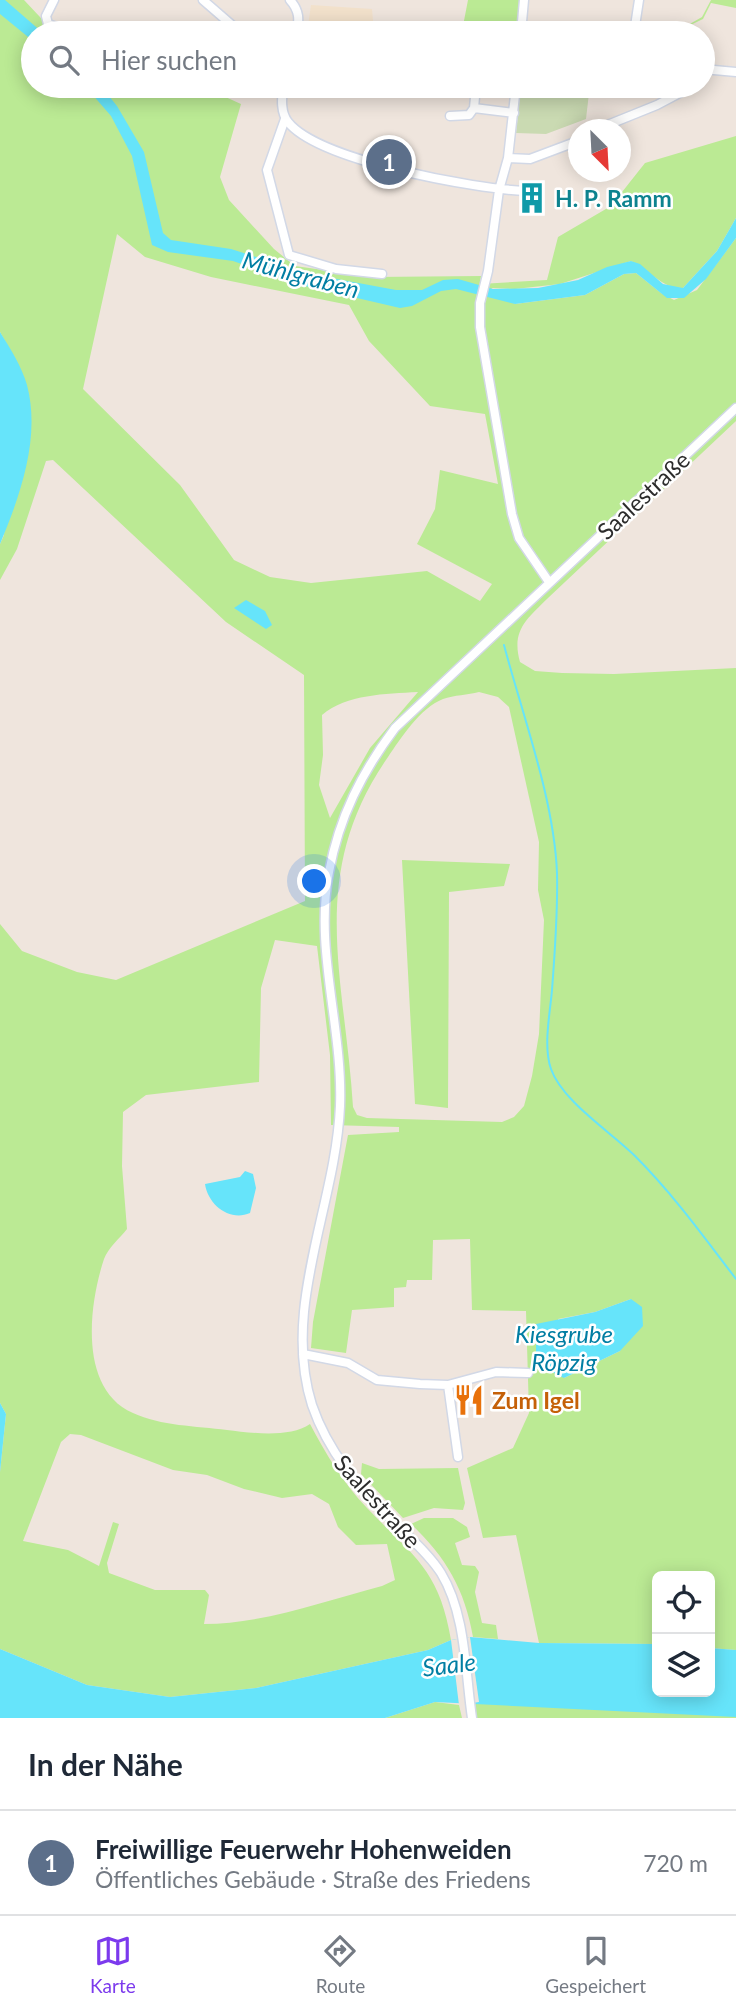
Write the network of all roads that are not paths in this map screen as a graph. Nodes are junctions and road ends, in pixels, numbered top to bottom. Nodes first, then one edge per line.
1 (54, 0) edge
2 (203, 0) edge
3 (290, 0) edge
4 (524, 0) edge
5 (639, 0) edge
6 (47, 21) edge
7 (227, 21) edge
8 (298, 21) edge
9 (522, 21) edge
10 (636, 21) edge
11 (715, 70) edge
12 (736, 72) edge
13 (282, 98) edge
14 (475, 98) edge
15 (515, 98) edge
16 (670, 98) edge
17 (474, 108) junction
18 (514, 113) junction
19 (450, 116) dead end
20 (285, 119) junction
21 (623, 119) edge
22 (568, 145) edge
23 (509, 158) junction
24 (499, 190) junction
25 (526, 191) dead end
26 (382, 274) dead end
27 (736, 408) edge
28 (549, 582) junction
29 (303, 1354) junction
30 (528, 1373) dead end
31 (447, 1385) junction
32 (458, 1457) dead end
33 (472, 1718) edge

1 - 6 street
2 - 7 street
3 - 8 street
4 - 9 street
5 - 10 street
11 - 12 street
13 - 20 street
14 - 17 street
15 - 18 street
16 - 21 street
17 - 18 street
17 - 19 street
18 - 23 street
20 - 24 street
20 - 26 street
22 - 23 street
23 - 24 street
24 - 25 street
24 - 28 street
27 - 28 street, Saalestraße
28 - 29 street, Saalestraße
29 - 31 street
29 - 33 street, Saalestraße
30 - 31 street
31 - 32 street

